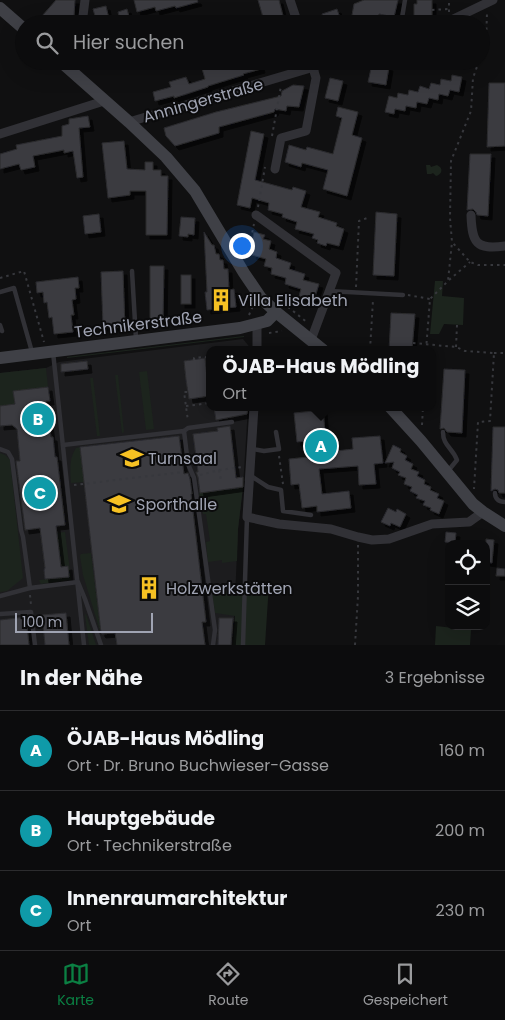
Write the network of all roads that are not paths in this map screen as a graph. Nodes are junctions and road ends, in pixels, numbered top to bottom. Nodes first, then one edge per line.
1 (85, 0) edge
2 (290, 0) edge
3 (405, 0) edge
4 (490, 2) edge
5 (0, 8) edge
6 (83, 15) edge
7 (295, 15) edge
8 (402, 15) edge
9 (463, 15) edge
10 (15, 21) edge
11 (77, 70) edge
12 (299, 70) edge
13 (314, 70) edge
14 (104, 101) junction
15 (129, 122) junction
16 (0, 134) edge
17 (275, 170) dead end
18 (256, 215) road end
19 (471, 215) dead end
20 (505, 246) edge
21 (132, 271) dead end
22 (330, 291) junction
23 (0, 292) edge
24 (403, 294) road end
25 (276, 312) junction
26 (257, 324) junction
27 (0, 325) edge
28 (2, 331) dead end
29 (311, 340) junction
30 (137, 341) junction
31 (257, 346) edge
32 (318, 346) edge
33 (50, 351) junction
34 (32, 354) junction
35 (0, 358) edge
36 (254, 411) edge
37 (394, 411) edge
38 (232, 422) dead end
39 (186, 429) junction
40 (276, 432) dead end
41 (444, 432) dead end
42 (63, 445) junction
43 (0, 449) edge
44 (252, 449) junction
45 (447, 472) junction
46 (250, 475) junction
47 (495, 493) dead end
48 (505, 502) edge
49 (483, 512) junction
50 (311, 515) dead end
51 (247, 517) junction
52 (505, 526) edge
53 (78, 582) junction
54 (30, 588) junction
55 (0, 596) edge
56 (0, 614) edge
57 (35, 645) edge
58 (84, 645) edge
59 (101, 645) edge
60 (213, 645) edge
61 (243, 645) edge

1 - 6 street
2 - 7 street
3 - 8 lane
4 - 9 street
5 - 10 street
11 - 14 street
12 - 15 street, Anningerstraße
13 - 17 street
14 - 15 street
14 - 16 street
15 - 25 street
18 - 22 street
19 - 20 street
21 - 30 lane
22 - 24 lane
22 - 29 street
23 - 34 lane
25 - 26 street, Technikerstraße
25 - 29 street
26 - 30 street, Technikerstraße
26 - 31 street
27 - 28 lane
29 - 32 street
30 - 33 street, Technikerstraße
33 - 34 street, Technikerstraße
33 - 42 lane
34 - 35 street, Technikerstraße
36 - 44 street
37 - 45 street
38 - 39 lane
39 - 42 lane
39 - 60 lane
40 - 44 lane
41 - 45 lane
42 - 53 lane
43 - 54 lane
44 - 46 street
45 - 49 street
46 - 50 lane
46 - 51 street
47 - 48 lane
49 - 51 street
49 - 52 street
51 - 61 lane
53 - 54 lane
53 - 58 lane
53 - 59 lane
54 - 55 lane
56 - 57 lane

